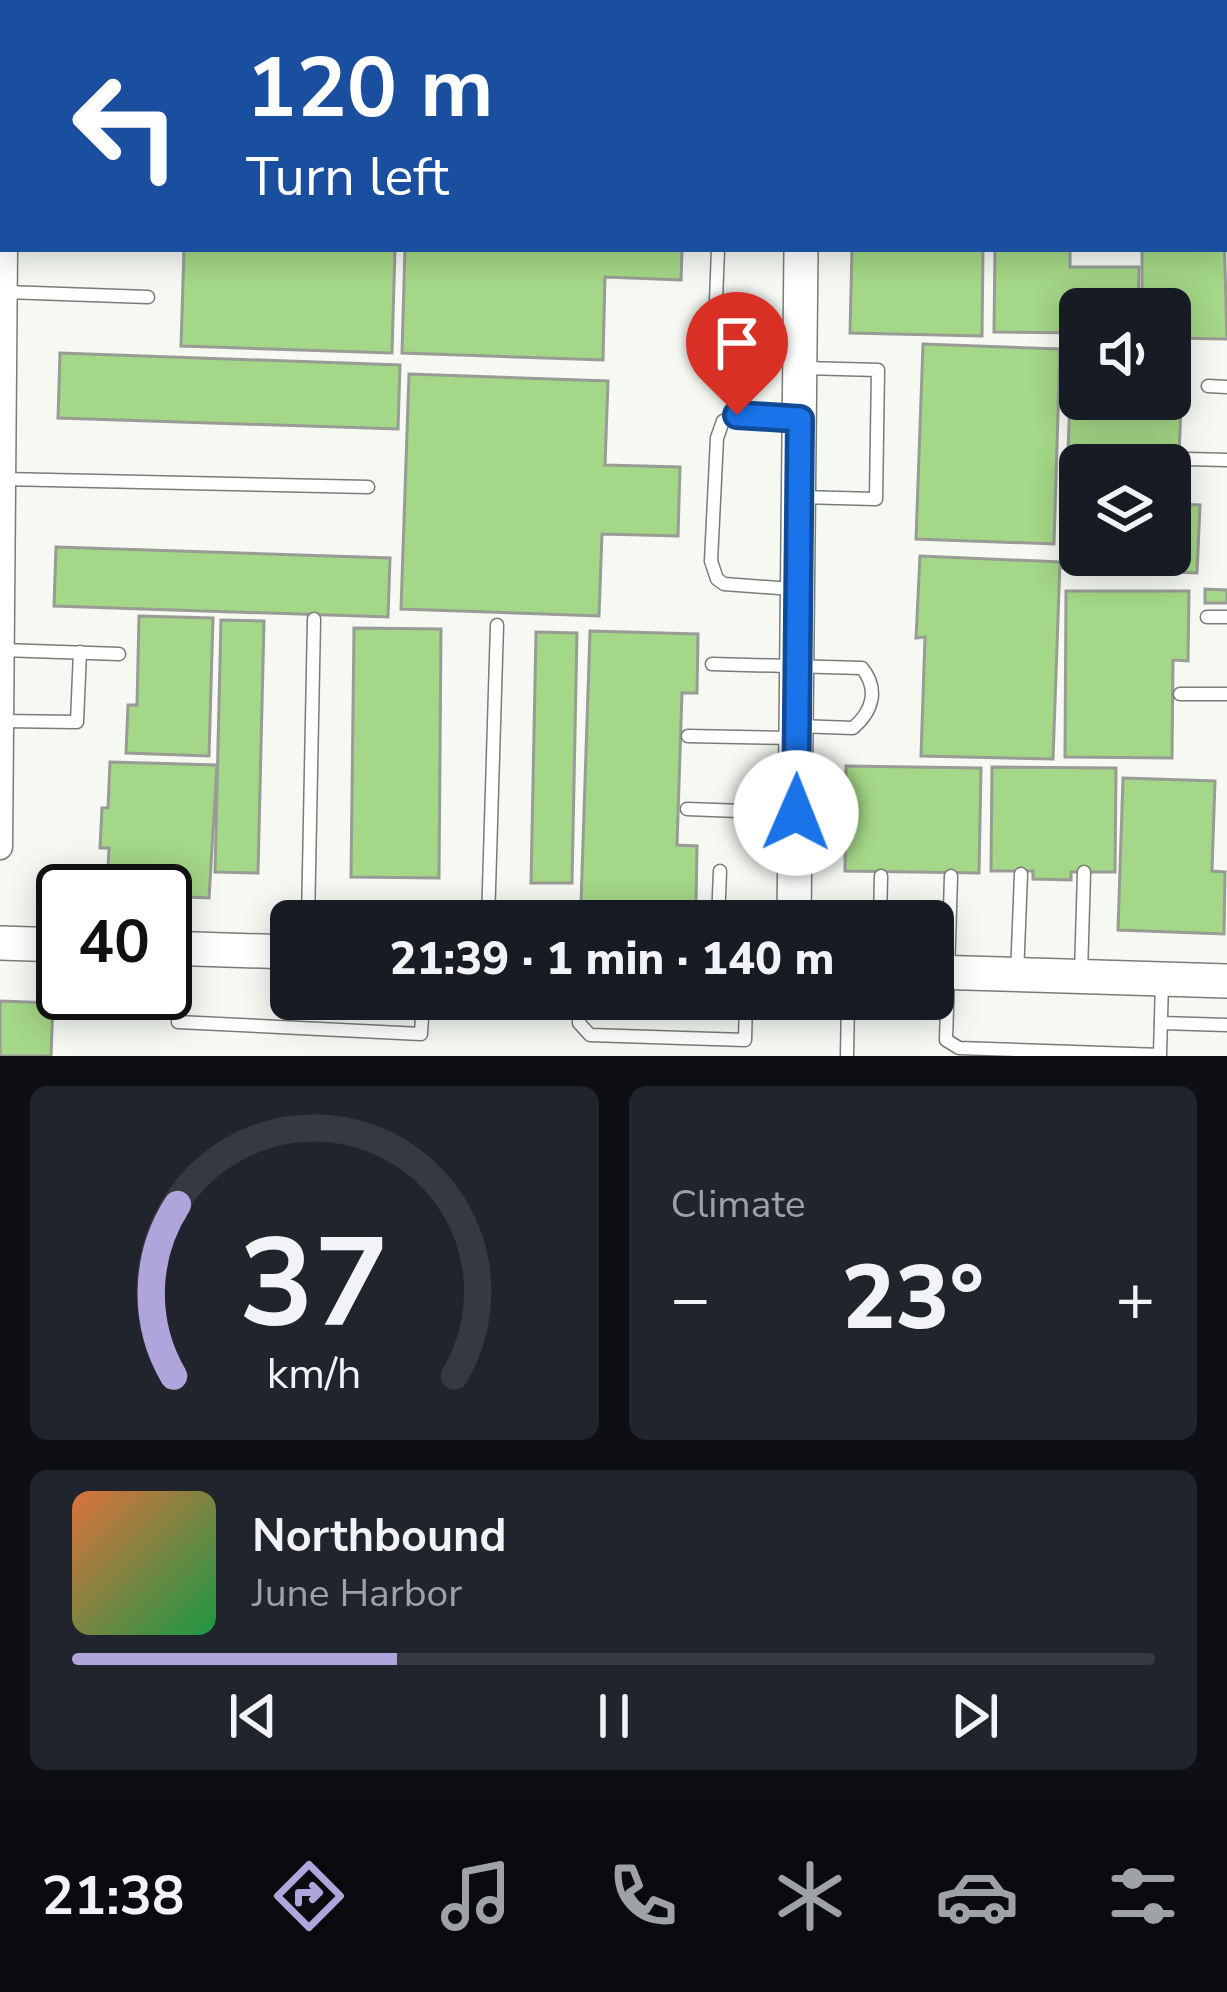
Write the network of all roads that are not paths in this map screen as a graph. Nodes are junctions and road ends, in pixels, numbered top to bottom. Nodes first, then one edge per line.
1 (5, 252) edge
2 (718, 252) edge
3 (801, 252) edge
4 (5, 292) junction
5 (148, 296) dead end
6 (800, 332) junction
7 (2, 362) edge
8 (800, 368) junction
9 (1208, 386) dead end
10 (1227, 387) edge
11 (800, 419) junction
12 (1191, 459) edge
13 (1227, 460) edge
14 (3, 479) junction
15 (368, 487) dead end
16 (798, 497) junction
17 (798, 589) junction
18 (2, 594) edge
19 (1207, 616) dead end
20 (1227, 616) edge
21 (314, 620) dead end
22 (497, 625) dead end
23 (2, 650) edge
24 (80, 652) junction
25 (119, 654) dead end
26 (712, 664) dead end
27 (797, 666) junction
28 (1180, 694) dead end
29 (1227, 694) edge
30 (2, 721) edge
31 (796, 732) junction
32 (688, 736) dead end
33 (687, 809) dead end
34 (796, 813) junction
35 (0, 847) edge
36 (720, 871) dead end
37 (1084, 872) dead end
38 (1021, 874) dead end
39 (881, 876) dead end
40 (950, 876) dead end
41 (308, 900) edge
42 (489, 900) edge
43 (719, 900) edge
44 (794, 900) edge
45 (880, 900) edge
46 (948, 900) edge
47 (0, 943) edge
48 (36, 944) edge
49 (192, 949) edge
50 (270, 951) edge
51 (954, 973) edge
52 (1017, 975) junction
53 (1081, 976) junction
54 (1162, 980) junction
55 (1227, 981) edge
56 (178, 1020) edge
57 (422, 1020) edge
58 (579, 1020) edge
59 (745, 1020) edge
60 (848, 1020) edge
61 (945, 1020) edge
62 (1161, 1023) junction
63 (1227, 1025) edge
64 (745, 1040) junction
65 (745, 1056) edge
66 (847, 1056) edge

1 - 4 street
2 - 6 lane
3 - 6 street
4 - 5 lane
4 - 7 street
6 - 8 street
7 - 14 street
8 - 11 street
8 - 16 lane
9 - 10 lane
11 - 16 street
11 - 17 lane
12 - 13 lane
14 - 15 lane
14 - 18 street
16 - 17 street
17 - 27 street
18 - 23 street
19 - 20 lane
21 - 41 lane
22 - 42 lane
23 - 24 lane
23 - 30 street
24 - 25 lane
24 - 30 lane
26 - 27 lane
27 - 31 street
27 - 31 lane
28 - 29 lane
30 - 35 street
31 - 32 lane
31 - 34 street
33 - 34 lane
34 - 44 street
36 - 43 lane
37 - 53 lane
38 - 52 lane
39 - 45 lane
40 - 46 lane
47 - 48 street
49 - 50 street
51 - 52 street
52 - 53 street
53 - 54 street
54 - 55 street
54 - 62 lane
56 - 57 lane
58 - 64 lane
59 - 64 lane
60 - 66 lane
61 - 62 lane
62 - 63 lane
64 - 65 lane

